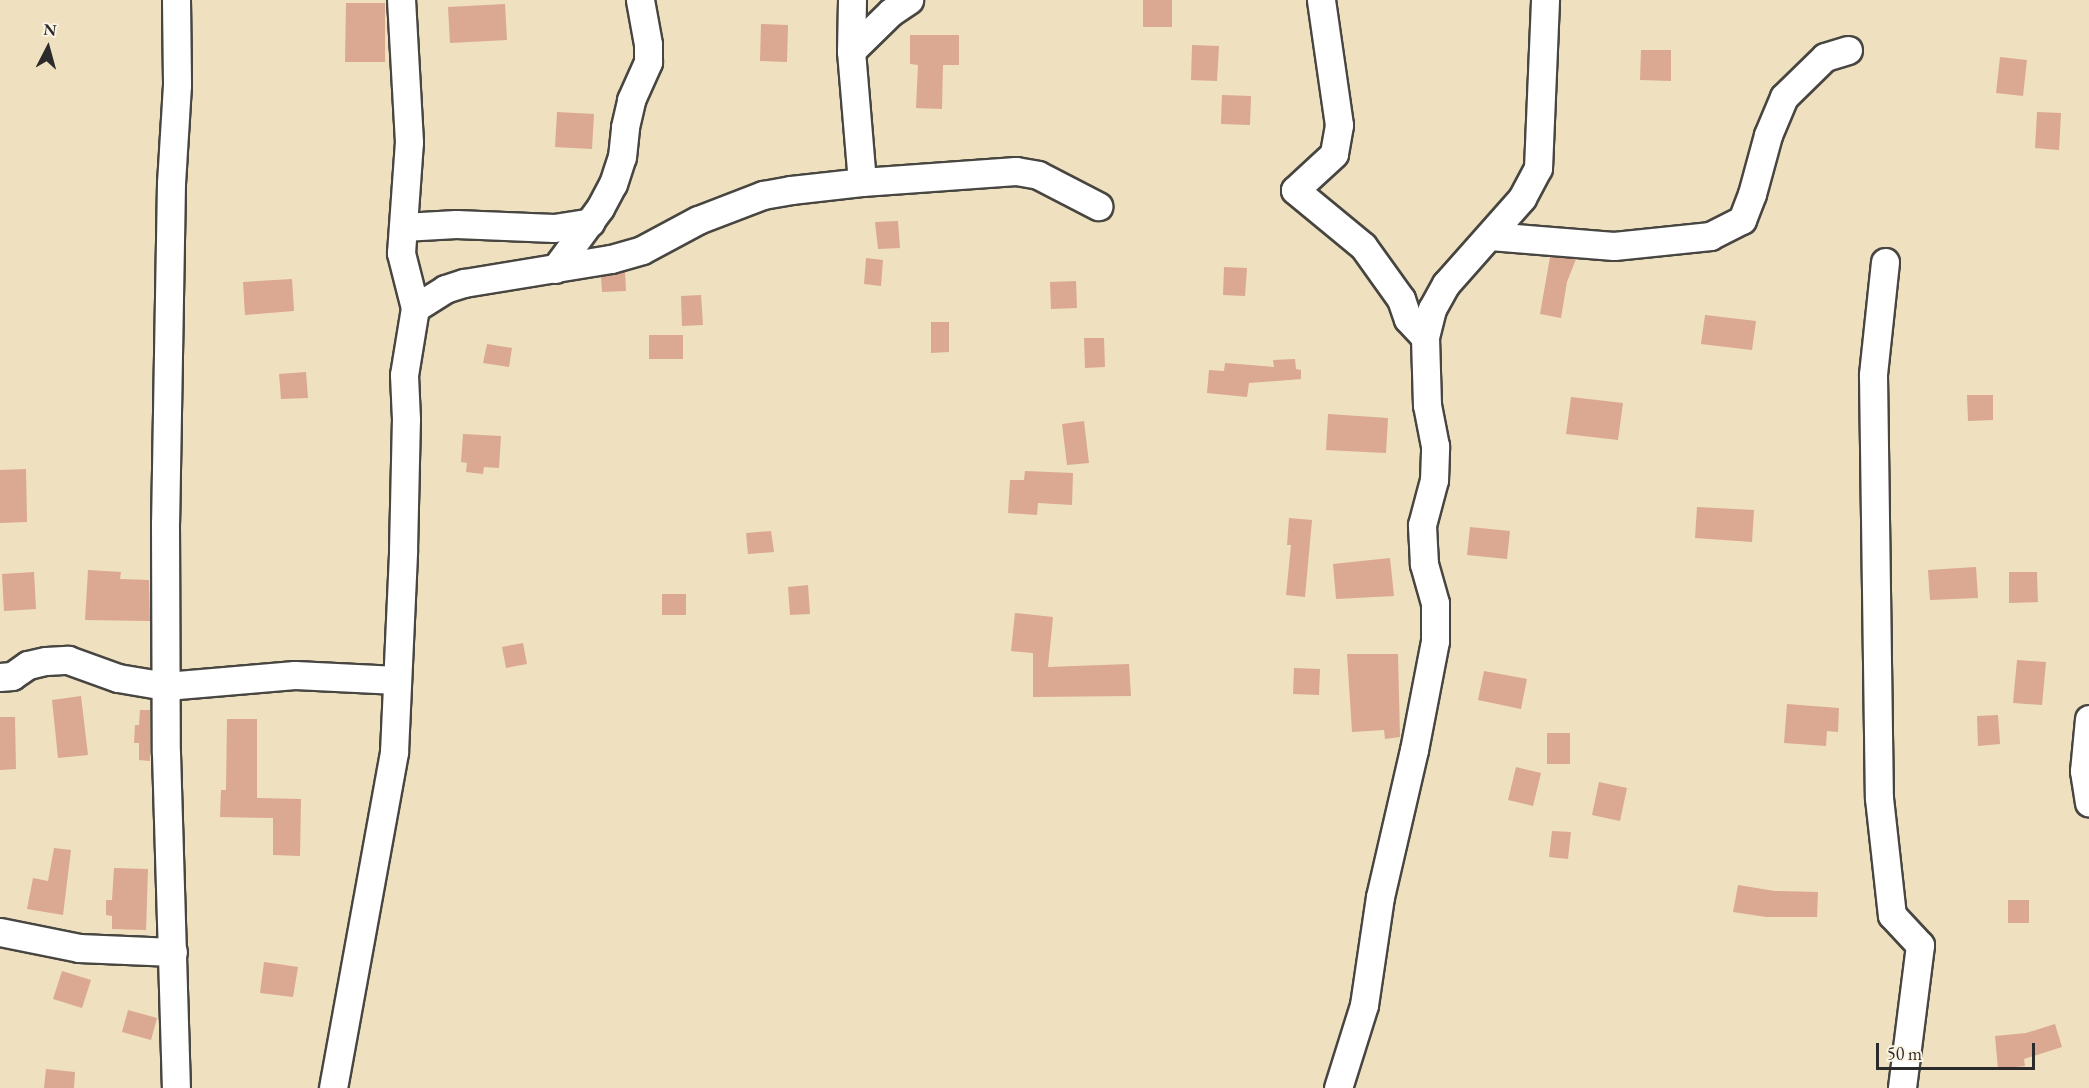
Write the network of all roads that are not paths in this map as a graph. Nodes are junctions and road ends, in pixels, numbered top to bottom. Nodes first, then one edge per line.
1 (176, 0) edge
2 (401, 0) edge
3 (640, 0) edge
4 (852, 0) edge
5 (909, 0) edge
6 (1321, 0) edge
7 (1545, 0) edge
8 (1848, 50) dead end
9 (851, 51) junction
10 (862, 182) junction
11 (1098, 207) dead end
12 (591, 222) junction
13 (403, 226) junction
14 (1491, 236) junction
15 (1885, 262) dead end
16 (555, 268) junction
17 (415, 308) junction
18 (1425, 338) junction
19 (0, 677) edge
20 (397, 680) junction
21 (166, 686) junction
22 (2089, 719) edge
23 (2089, 803) edge
24 (0, 932) edge
25 (173, 952) junction
26 (176, 1088) edge
27 (333, 1088) edge
28 (1338, 1088) edge
29 (1902, 1088) edge

1 - 21 street
2 - 13 street
3 - 12 street
4 - 9 street
5 - 9 street
6 - 18 street
7 - 14 street
8 - 14 street
9 - 10 street
10 - 11 street
10 - 16 street
12 - 13 street
12 - 16 street
13 - 17 street
14 - 18 street
15 - 29 street
16 - 17 street
17 - 20 street
18 - 28 street
19 - 21 street
20 - 21 street
20 - 27 street
21 - 25 street
22 - 23 street
24 - 25 street
25 - 26 street

